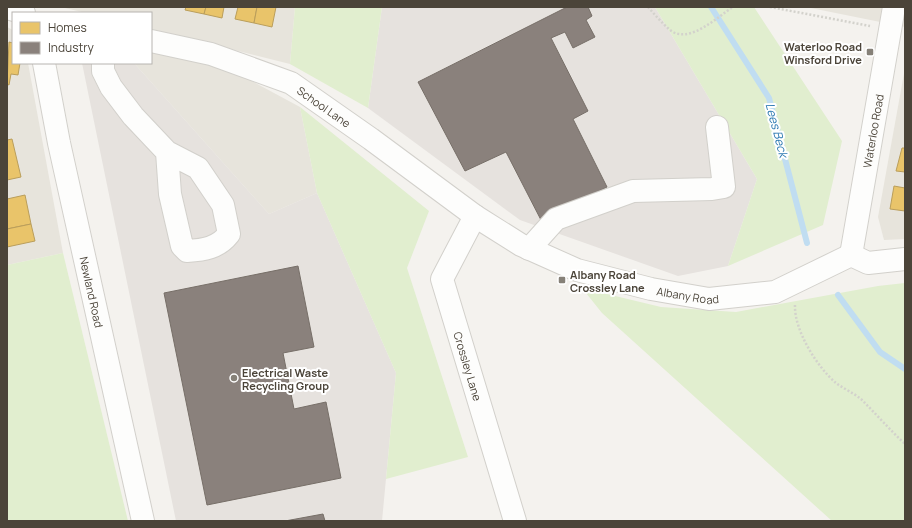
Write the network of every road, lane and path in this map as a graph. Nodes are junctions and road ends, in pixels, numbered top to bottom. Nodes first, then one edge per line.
1 (648, 7) edge
2 (733, 7) edge
3 (770, 7) edge
4 (894, 7) edge
5 (7, 8) edge
6 (21, 12) edge
7 (891, 30) junction
8 (152, 41) edge
9 (44, 64) edge
10 (102, 64) edge
11 (717, 127) dead end
12 (167, 152) dead end
13 (475, 216) junction
14 (529, 249) junction
15 (851, 255) junction
16 (905, 259) edge
17 (801, 280) junction
18 (905, 444) edge
19 (143, 521) edge
20 (516, 521) edge

1 - 2 path
3 - 7 path
4 - 7 street, Waterloo Road
5 - 6 street
7 - 15 street, Waterloo Road
8 - 13 street, School Lane
9 - 19 street, Newland Road
10 - 12 street
11 - 14 street
13 - 14 street, Albany Road
13 - 20 street, Crossley Lane
14 - 17 street, Albany Road
15 - 16 street
15 - 17 street, Albany Road
17 - 18 path

